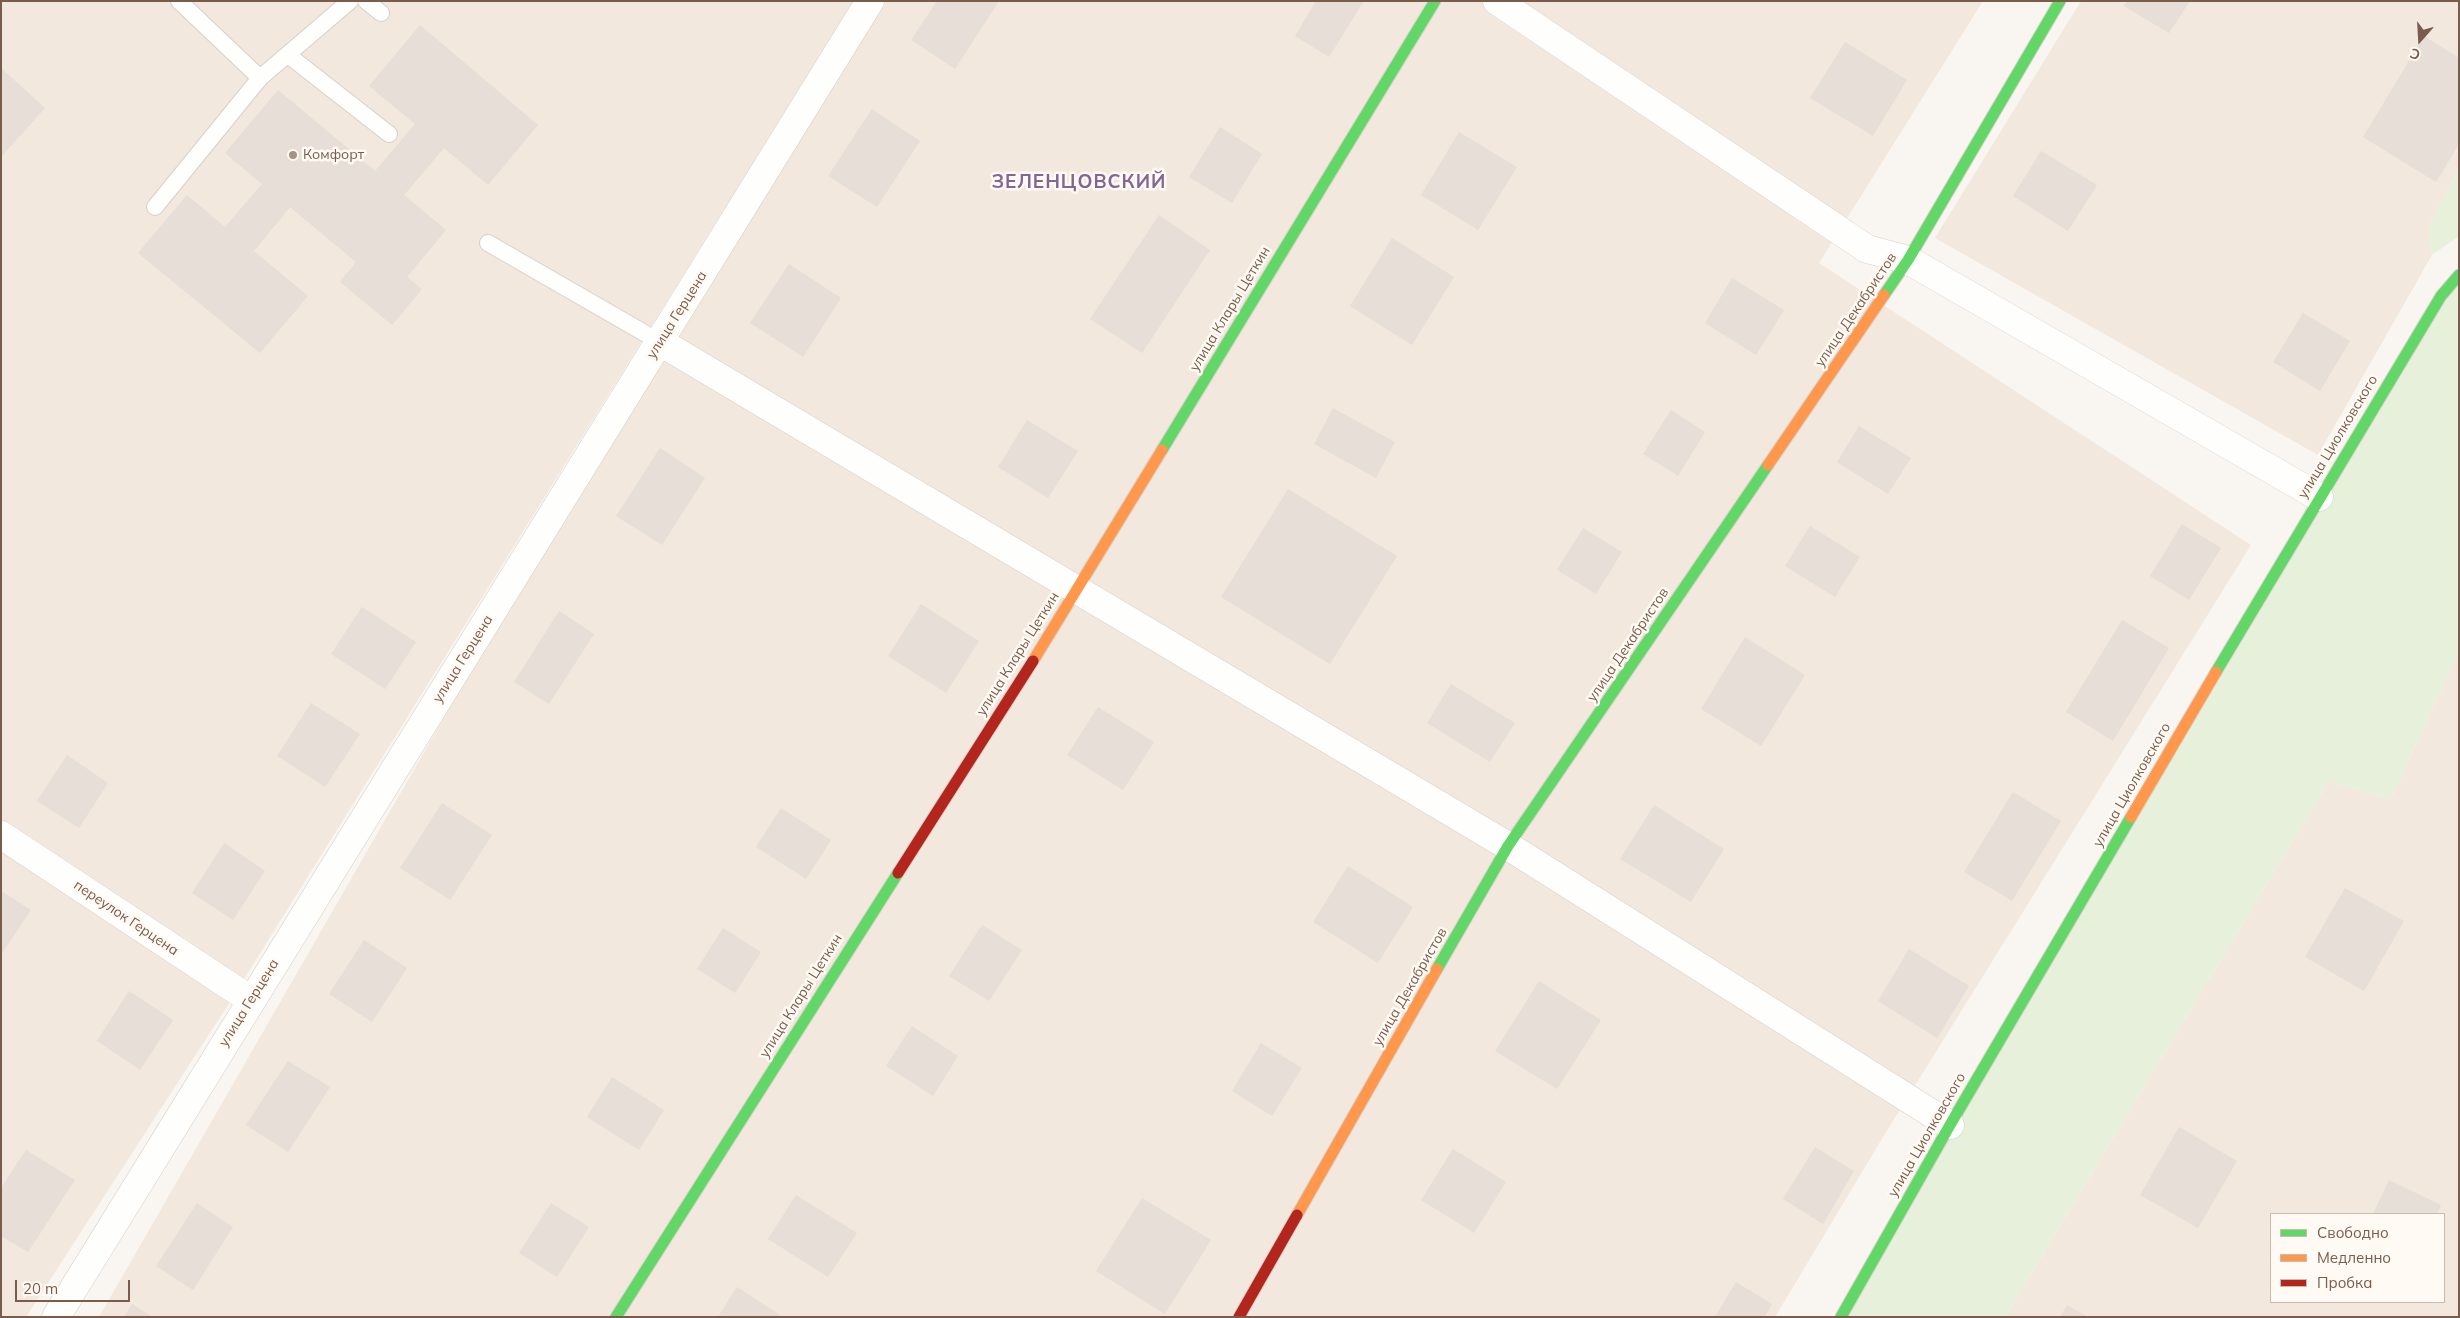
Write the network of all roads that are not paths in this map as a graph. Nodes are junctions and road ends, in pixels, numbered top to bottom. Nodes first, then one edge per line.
1 (179, 1) edge
2 (350, 1) edge
3 (366, 1) edge
4 (870, 1) edge
5 (1435, 1) edge
6 (1497, 1) edge
7 (2060, 1) edge
8 (381, 14) dead end
9 (288, 55) junction
10 (260, 78) junction
11 (389, 134) dead end
12 (155, 207) dead end
13 (488, 243) dead end
14 (1908, 260) junction
15 (2459, 275) edge
16 (660, 342) junction
17 (2319, 497) junction
18 (1077, 591) junction
19 (1, 835) edge
20 (1508, 846) junction
21 (251, 1000) junction
22 (1950, 1125) junction
23 (56, 1317) edge
24 (616, 1317) edge
25 (1240, 1317) edge
26 (1840, 1317) edge

1 - 10 lane
2 - 9 lane
3 - 8 lane
4 - 16 street, улица Герцена
5 - 18 street, улица Клары Цеткин
6 - 14 street
7 - 14 street, улица Декабристов
9 - 10 lane
9 - 11 lane
10 - 12 lane
13 - 16 lane
14 - 17 street
14 - 20 street, улица Декабристов
15 - 17 street, улица Циолковского
16 - 18 street
16 - 21 street, улица Герцена
17 - 22 street, улица Циолковского
18 - 20 street
18 - 24 street, улица Клары Цеткин
19 - 21 street, переулок Герцена
20 - 22 street
20 - 25 street, улица Декабристов
21 - 23 street, улица Герцена
22 - 26 street, улица Циолковского

